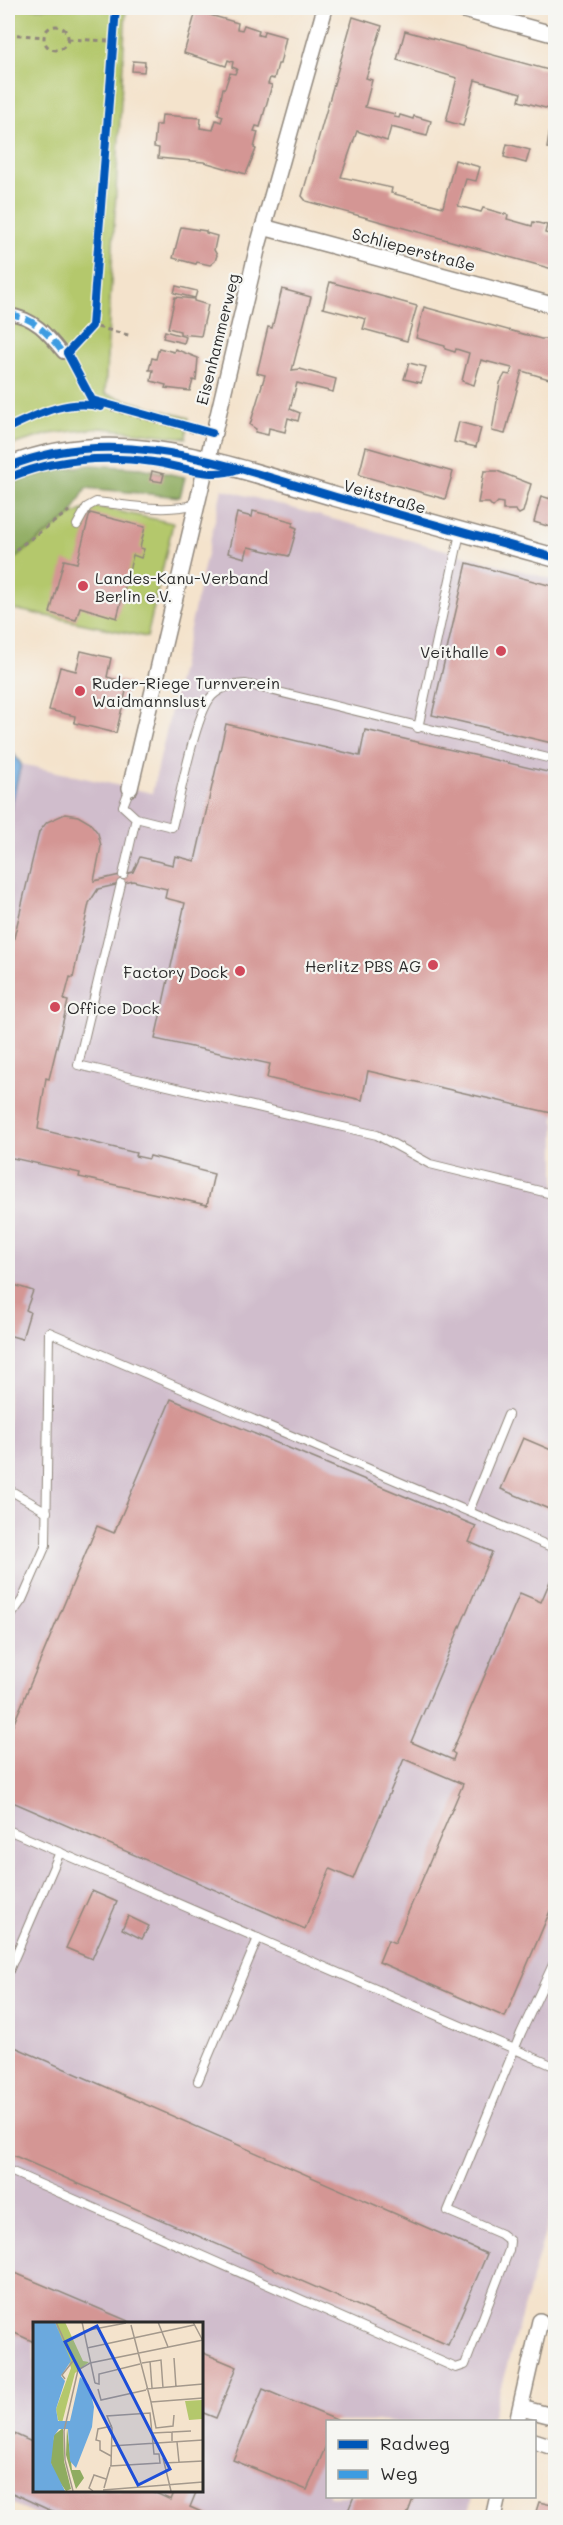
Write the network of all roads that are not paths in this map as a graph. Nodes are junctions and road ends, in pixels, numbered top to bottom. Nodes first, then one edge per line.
1 (325, 8) edge
2 (457, 8) edge
3 (555, 35) edge
4 (263, 227) junction
5 (555, 306) edge
6 (8, 314) edge
7 (63, 352) road end
8 (207, 460) junction
9 (8, 466) edge
10 (198, 504) junction
11 (77, 525) dead end
12 (460, 531) junction
13 (555, 558) edge
14 (418, 728) junction
15 (555, 760) edge
16 (130, 788) joint
17 (136, 818) junction
18 (123, 875) dead end
19 (121, 884) dead end
20 (555, 1195) edge
21 (508, 1415) dead end
22 (8, 1489) edge
23 (469, 1511) junction
24 (46, 1512) junction
25 (555, 1549) edge
26 (8, 1620) edge
27 (8, 1830) edge
28 (60, 1852) junction
29 (258, 1938) junction
30 (555, 1958) edge
31 (8, 1973) edge
32 (514, 2049) junction
33 (555, 2067) edge
34 (198, 2081) dead end
35 (8, 2170) edge
36 (540, 2321) dead end
37 (519, 2415) edge
38 (555, 2417) edge
39 (536, 2442) edge
40 (555, 2448) edge
41 (498, 2498) edge
42 (493, 2517) edge

1 - 4 street, Eisenhammerweg
2 - 3 street
4 - 5 street, Schlieperstraße
4 - 8 street, Eisenhammerweg
6 - 7 street
8 - 9 street, Veitstraße
8 - 10 street, Eisenhammerweg
8 - 12 street, Veitstraße
10 - 11 lane
10 - 16 street, Eisenhammerweg
12 - 13 street, Veitstraße
12 - 14 lane
14 - 15 lane
14 - 17 lane
16 - 17 lane
17 - 18 lane
19 - 20 lane
21 - 23 lane
22 - 24 lane
23 - 24 lane
23 - 25 lane
24 - 26 lane
27 - 28 lane
28 - 29 lane
28 - 31 lane
29 - 32 lane
29 - 34 lane
30 - 32 lane
32 - 33 lane
32 - 35 lane
36 - 37 street
37 - 38 street
39 - 40 street
41 - 42 street

